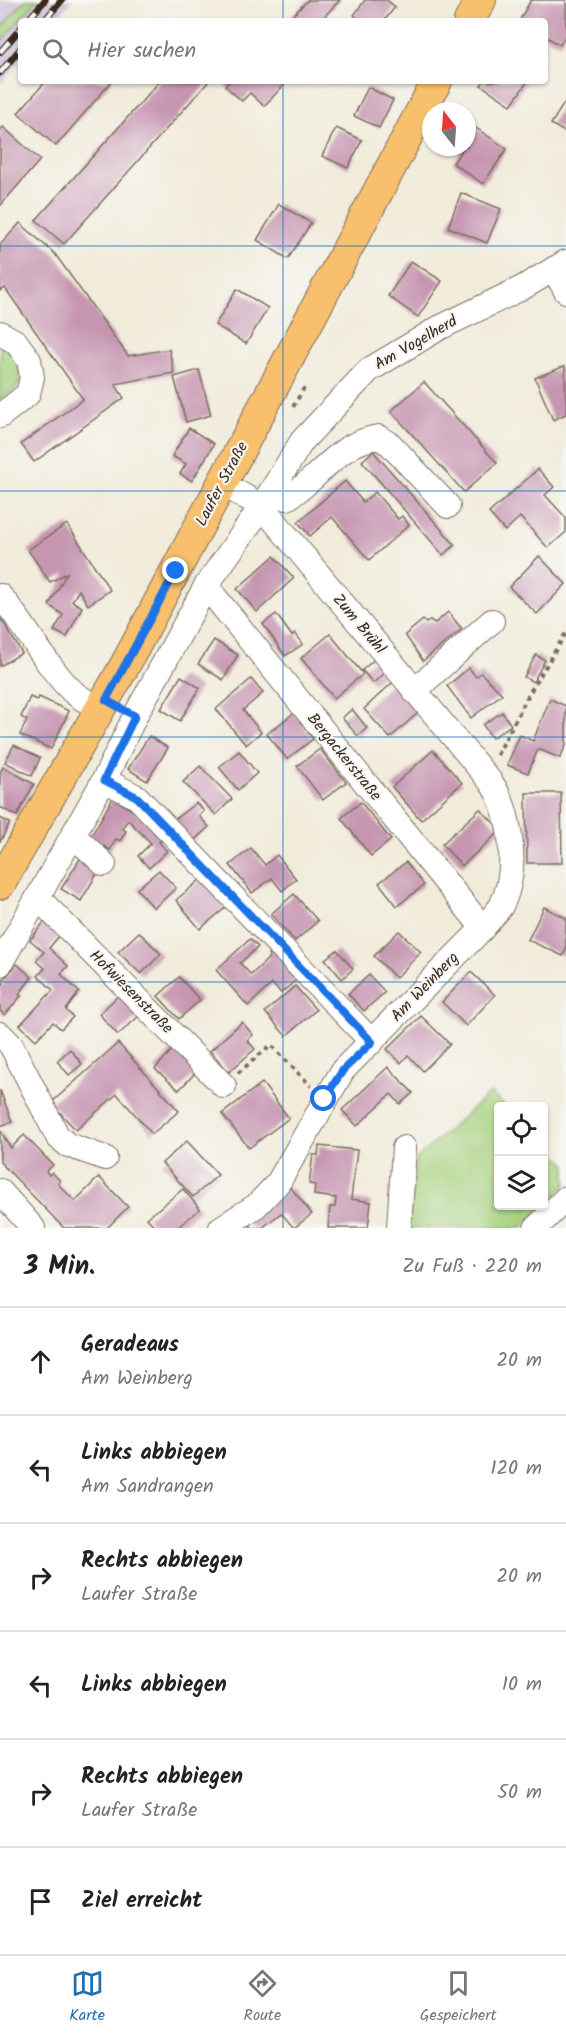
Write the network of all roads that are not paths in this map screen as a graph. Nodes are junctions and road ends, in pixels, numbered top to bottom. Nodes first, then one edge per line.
1 (481, 0) edge
2 (471, 18) edge
3 (435, 84) edge
4 (560, 266) edge
5 (566, 291) edge
6 (0, 333) edge
7 (0, 416) edge
8 (222, 484) junction
9 (266, 500) junction
10 (448, 506) dead end
11 (206, 586) junction
12 (0, 596) edge
13 (492, 621) dead end
14 (414, 691) junction
15 (103, 704) junction
16 (135, 716) junction
17 (485, 777) joint
18 (104, 780) junction
19 (74, 836) junction
20 (104, 864) dead end
21 (0, 884) edge
22 (38, 898) junction
23 (483, 928) junction
24 (0, 964) edge
25 (0, 1034) edge
26 (372, 1042) junction
27 (224, 1086) road end
28 (404, 1148) dead end
29 (105, 1158) dead end
30 (0, 1191) edge
31 (566, 1198) edge
32 (33, 1228) edge
33 (220, 1228) edge
34 (399, 1228) edge
35 (536, 1228) edge

1 - 2 main road
3 - 8 main road, Laufer Straße
4 - 5 street, Am Vogelherd
4 - 9 street, Am Vogelherd
6 - 7 street
8 - 9 street, Zum Brühl
8 - 15 main road, Laufer Straße
9 - 10 street
9 - 11 street
9 - 14 street, Zum Brühl
11 - 16 street
11 - 23 street, Bergackerstraße
12 - 15 street
13 - 14 street
14 - 17 street, Zum Brühl
15 - 16 street
15 - 21 main road, Laufer Straße
16 - 18 street
17 - 23 street, Am Weinberg
18 - 19 street
18 - 26 street
19 - 20 street
19 - 22 street
22 - 24 street
22 - 27 street, Hofwiesenstraße
23 - 26 street, Am Weinberg
25 - 29 street
26 - 33 street, Am Weinberg
28 - 34 street
30 - 32 street
31 - 35 street

